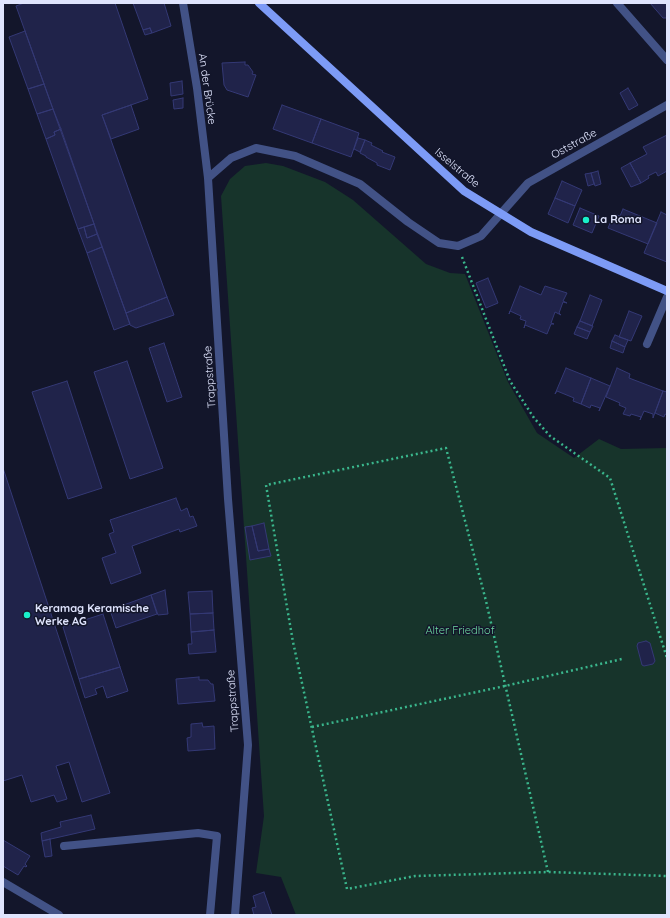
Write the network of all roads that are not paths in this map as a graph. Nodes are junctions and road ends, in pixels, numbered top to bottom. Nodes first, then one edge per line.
1 (183, 3) edge
2 (258, 3) edge
3 (617, 3) edge
4 (667, 60) edge
5 (667, 105) edge
6 (208, 178) junction
7 (500, 213) junction
8 (667, 291) edge
9 (667, 297) edge
10 (647, 344) dead end
11 (64, 846) dead end
12 (3, 882) edge
13 (46, 911) edge
14 (59, 915) edge
15 (210, 915) edge
16 (235, 915) edge

1 - 6 street, An der Brücke
2 - 7 main road, Isselstraße
3 - 4 street
5 - 7 street, Oststraße
6 - 7 street
6 - 16 street, Trappstraße
7 - 8 main road, Isselstraße
9 - 10 street
11 - 15 street
12 - 13 street
13 - 14 street

